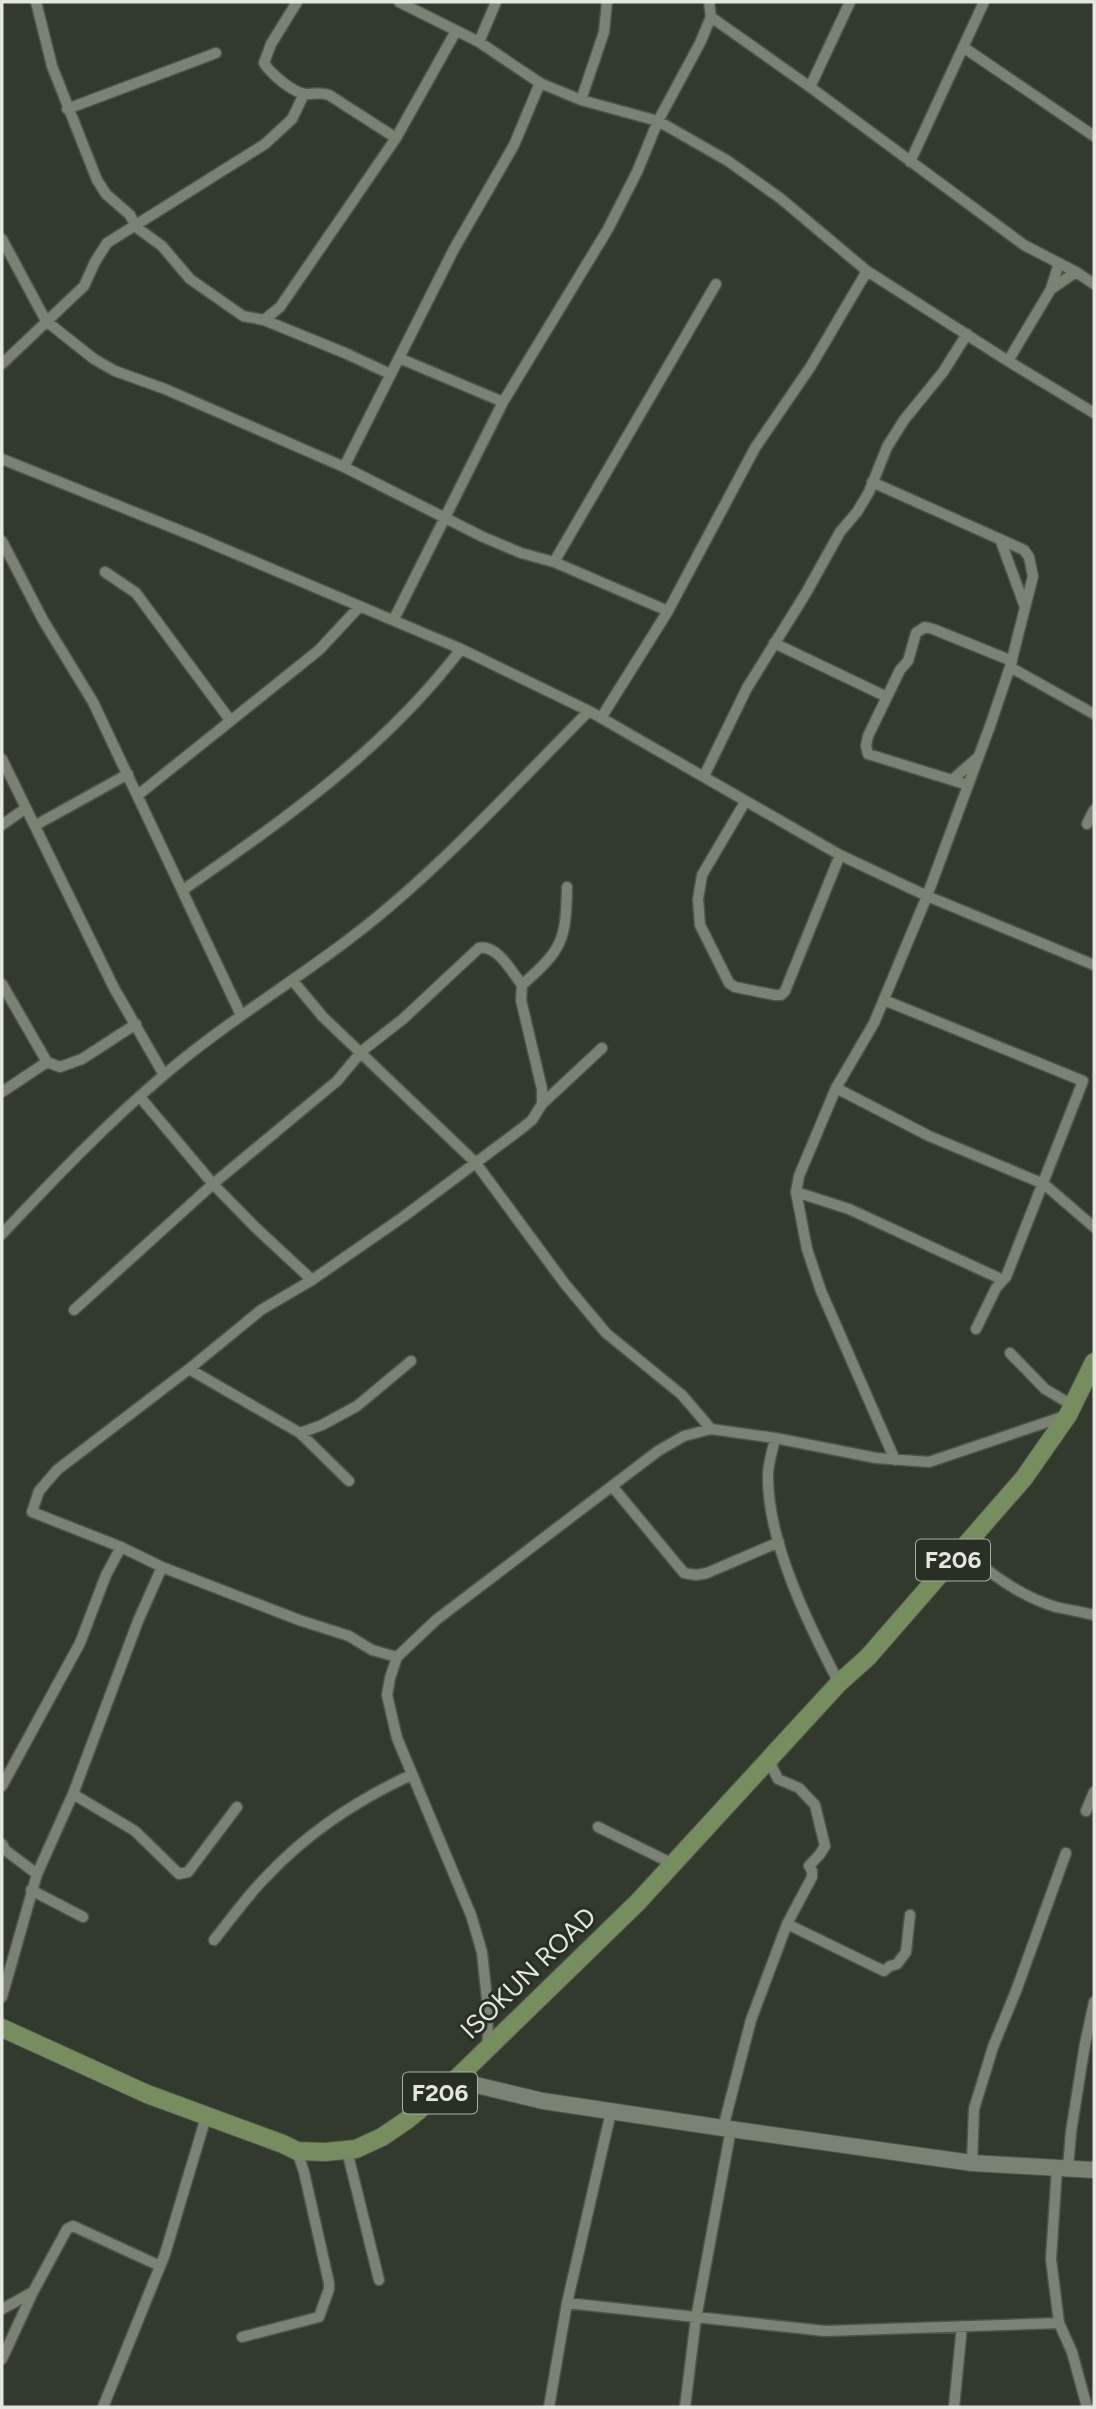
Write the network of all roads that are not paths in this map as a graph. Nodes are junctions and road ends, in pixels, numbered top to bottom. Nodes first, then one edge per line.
1 (34, 2) edge
2 (297, 2) edge
3 (399, 2) edge
4 (496, 2) edge
5 (607, 2) edge
6 (709, 2) edge
7 (850, 2) edge
8 (984, 2) edge
9 (711, 17) junction
10 (456, 31) junction
11 (479, 42) junction
12 (963, 47) junction
13 (216, 53) dead end
14 (540, 83) junction
15 (810, 87) junction
16 (304, 94) junction
17 (581, 100) junction
18 (67, 109) junction
19 (658, 121) junction
20 (1094, 135) edge
21 (396, 138) junction
22 (910, 162) junction
23 (136, 227) junction
24 (2, 239) edge
25 (1059, 263) junction
26 (867, 271) junction
27 (1076, 272) junction
28 (716, 284) dead end
29 (1094, 284) edge
30 (1051, 289) junction
31 (280, 307) junction
32 (264, 320) junction
33 (47, 321) junction
34 (290, 330) junction
35 (967, 334) junction
36 (399, 358) junction
37 (1008, 361) junction
38 (2, 363) edge
39 (390, 374) junction
40 (503, 402) junction
41 (1094, 412) edge
42 (2, 459) edge
43 (344, 467) junction
44 (872, 482) junction
45 (446, 518) junction
46 (1000, 539) junction
47 (2, 541) edge
48 (554, 562) junction
49 (105, 572) dead end
50 (1017, 580) junction
51 (1030, 591) junction
52 (360, 606) junction
53 (1025, 607) junction
54 (668, 611) junction
55 (394, 619) junction
56 (774, 643) junction
57 (461, 649) junction
58 (1011, 664) junction
59 (887, 697) junction
60 (589, 711) junction
61 (1094, 715) edge
62 (601, 718) junction
63 (230, 720) junction
64 (979, 756) junction
65 (2, 759) edge
66 (128, 774) junction
67 (704, 776) junction
68 (952, 780) junction
69 (968, 785) junction
70 (138, 795) junction
71 (745, 802) junction
72 (26, 808) junction
73 (1094, 810) edge
74 (1087, 824) dead end
75 (2, 825) edge
76 (36, 825) junction
77 (840, 855) junction
78 (567, 887) dead end
79 (183, 890) junction
80 (927, 896) junction
81 (1094, 965) edge
82 (293, 981) junction
83 (2, 984) edge
84 (522, 985) junction
85 (884, 1000) junction
86 (241, 1015) junction
87 (136, 1024) junction
88 (602, 1048) dead end
89 (362, 1051) junction
90 (47, 1062) junction
91 (164, 1074) junction
92 (836, 1088) junction
93 (2, 1092) edge
94 (140, 1097) junction
95 (542, 1104) junction
96 (475, 1162) junction
97 (213, 1184) junction
98 (1044, 1184) junction
99 (796, 1192) junction
100 (1094, 1227) edge
101 (2, 1234) edge
102 (312, 1280) junction
103 (1003, 1280) junction
104 (74, 1310) dead end
105 (976, 1329) dead end
106 (1010, 1353) dead end
107 (411, 1361) dead end
108 (1094, 1362) edge
109 (189, 1369) junction
110 (1070, 1410) junction
111 (711, 1429) junction
112 (300, 1433) junction
113 (775, 1438) junction
114 (895, 1460) junction
115 (349, 1481) dead end
116 (612, 1486) junction
117 (779, 1542) junction
118 (121, 1547) junction
119 (962, 1550) junction
120 (162, 1567) junction
121 (1094, 1615) edge
122 (397, 1657) junction
123 (839, 1683) junction
124 (777, 1751) junction
125 (411, 1774) junction
126 (2, 1786) edge
127 (1094, 1792) edge
128 (73, 1794) junction
129 (237, 1807) dead end
130 (1086, 1811) dead end
131 (598, 1827) dead end
132 (2, 1844) edge
133 (1066, 1853) dead end
134 (673, 1864) junction
135 (37, 1874) junction
136 (31, 1890) junction
137 (910, 1915) dead end
138 (83, 1917) dead end
139 (787, 1924) junction
140 (214, 1940) dead end
141 (2, 1997) edge
142 (1094, 2002) edge
143 (2, 2028) edge
144 (1090, 2045) edge
145 (488, 2049) junction
146 (455, 2080) junction
147 (611, 2112) junction
148 (206, 2117) junction
149 (727, 2129) junction
150 (297, 2151) junction
151 (347, 2151) junction
152 (972, 2163) junction
153 (1062, 2168) junction
154 (1094, 2170) edge
155 (160, 2266) junction
156 (379, 2280) dead end
157 (33, 2292) junction
158 (567, 2303) junction
159 (2, 2309) edge
160 (696, 2318) junction
161 (1059, 2323) junction
162 (962, 2326) junction
163 (242, 2337) dead end
164 (2, 2359) edge
165 (103, 2407) edge
166 (549, 2407) edge
167 (685, 2407) edge
168 (954, 2407) edge
169 (1087, 2407) edge

1 - 18 street
2 - 16 street
3 - 10 street
4 - 11 street
5 - 17 street
6 - 9 street
7 - 15 street
8 - 12 street
9 - 15 street
9 - 19 street
10 - 11 street
10 - 21 street
11 - 14 street
12 - 20 street
12 - 22 street
13 - 18 street
14 - 17 street
14 - 36 street
15 - 22 street
16 - 21 street
16 - 23 street
17 - 19 street
18 - 23 street
19 - 26 street
19 - 40 street
21 - 31 street
22 - 25 street
23 - 32 street
23 - 33 street
24 - 33 street
25 - 27 street
25 - 30 street
26 - 35 street
26 - 54 street
27 - 29 street
27 - 30 street
28 - 48 street
30 - 37 street
31 - 32 street
31 - 34 street
32 - 34 street
33 - 38 street
33 - 43 street
34 - 39 street
35 - 37 street
35 - 44 street
36 - 39 street
36 - 40 street
37 - 41 street
39 - 43 street
40 - 45 street
42 - 52 street
43 - 45 street
44 - 46 street
44 - 56 street
45 - 48 street
45 - 55 street
46 - 50 street
46 - 51 street
47 - 66 street
48 - 54 street
49 - 63 street
50 - 51 street
50 - 53 street
51 - 53 street
52 - 55 street
52 - 63 street
53 - 58 street
54 - 62 street
55 - 57 street
56 - 59 street
56 - 67 street
57 - 60 street
57 - 79 street
58 - 59 street
58 - 61 street
58 - 64 street
59 - 68 street
60 - 62 street
60 - 82 street
62 - 67 street
63 - 70 street
64 - 68 street
64 - 69 street
65 - 72 street
66 - 70 street
66 - 76 street
67 - 71 street
68 - 69 street
69 - 80 street
70 - 79 street
71 - 77 street
71 - 77 street
72 - 75 street
72 - 76 street
73 - 74 street
76 - 87 street
77 - 80 street
78 - 84 street
79 - 86 street
80 - 81 street
80 - 85 street
82 - 86 street
82 - 89 street
83 - 90 street
84 - 89 street
84 - 95 street
85 - 92 street
85 - 98 street
86 - 91 street
87 - 90 street
87 - 91 street
88 - 95 street
89 - 96 street
89 - 97 street
90 - 93 street
91 - 94 street
92 - 98 street
92 - 99 street
94 - 97 street
94 - 101 street
95 - 96 street
96 - 102 street
96 - 111 street
97 - 102 street
97 - 104 street
98 - 100 street
98 - 103 street
99 - 103 street
99 - 114 street
102 - 109 street
103 - 105 street
106 - 110 street
107 - 112 street
108 - 110 main road, F206
109 - 112 street
109 - 118 street
110 - 114 street
110 - 119 main road, F206
111 - 113 street
111 - 116 street
112 - 115 street
113 - 114 street
113 - 117 street
116 - 117 street
116 - 122 street
117 - 123 street
118 - 120 street
118 - 126 street
119 - 121 street
119 - 123 main road, F206
120 - 122 street
120 - 128 street
122 - 125 street
123 - 124 main road, F206
124 - 134 main road, ISOKUN ROAD / F206
124 - 139 street
125 - 140 street
125 - 145 street
127 - 130 street
128 - 129 street
128 - 135 street
131 - 134 street
132 - 135 street
133 - 152 street
134 - 145 main road, ISOKUN ROAD / F206
135 - 136 street
136 - 138 street
136 - 141 street
137 - 139 street
139 - 149 street
142 - 144 street
143 - 148 main road, ISOKUN ROAD / F206
144 - 153 street
145 - 146 main road, ISOKUN ROAD / F206
146 - 147 street
146 - 151 main road, ISOKUN ROAD / F206
147 - 149 street
147 - 158 street
148 - 150 main road, ISOKUN ROAD / F206
148 - 155 street
149 - 152 street
149 - 160 street
150 - 151 main road, ISOKUN ROAD / F206
150 - 163 street
151 - 156 street
152 - 153 street
153 - 154 street
153 - 161 street
155 - 157 street
155 - 165 street
157 - 159 street
157 - 164 street
158 - 160 street
158 - 166 street
160 - 162 street
160 - 167 street
161 - 162 street
161 - 169 street
162 - 168 street

